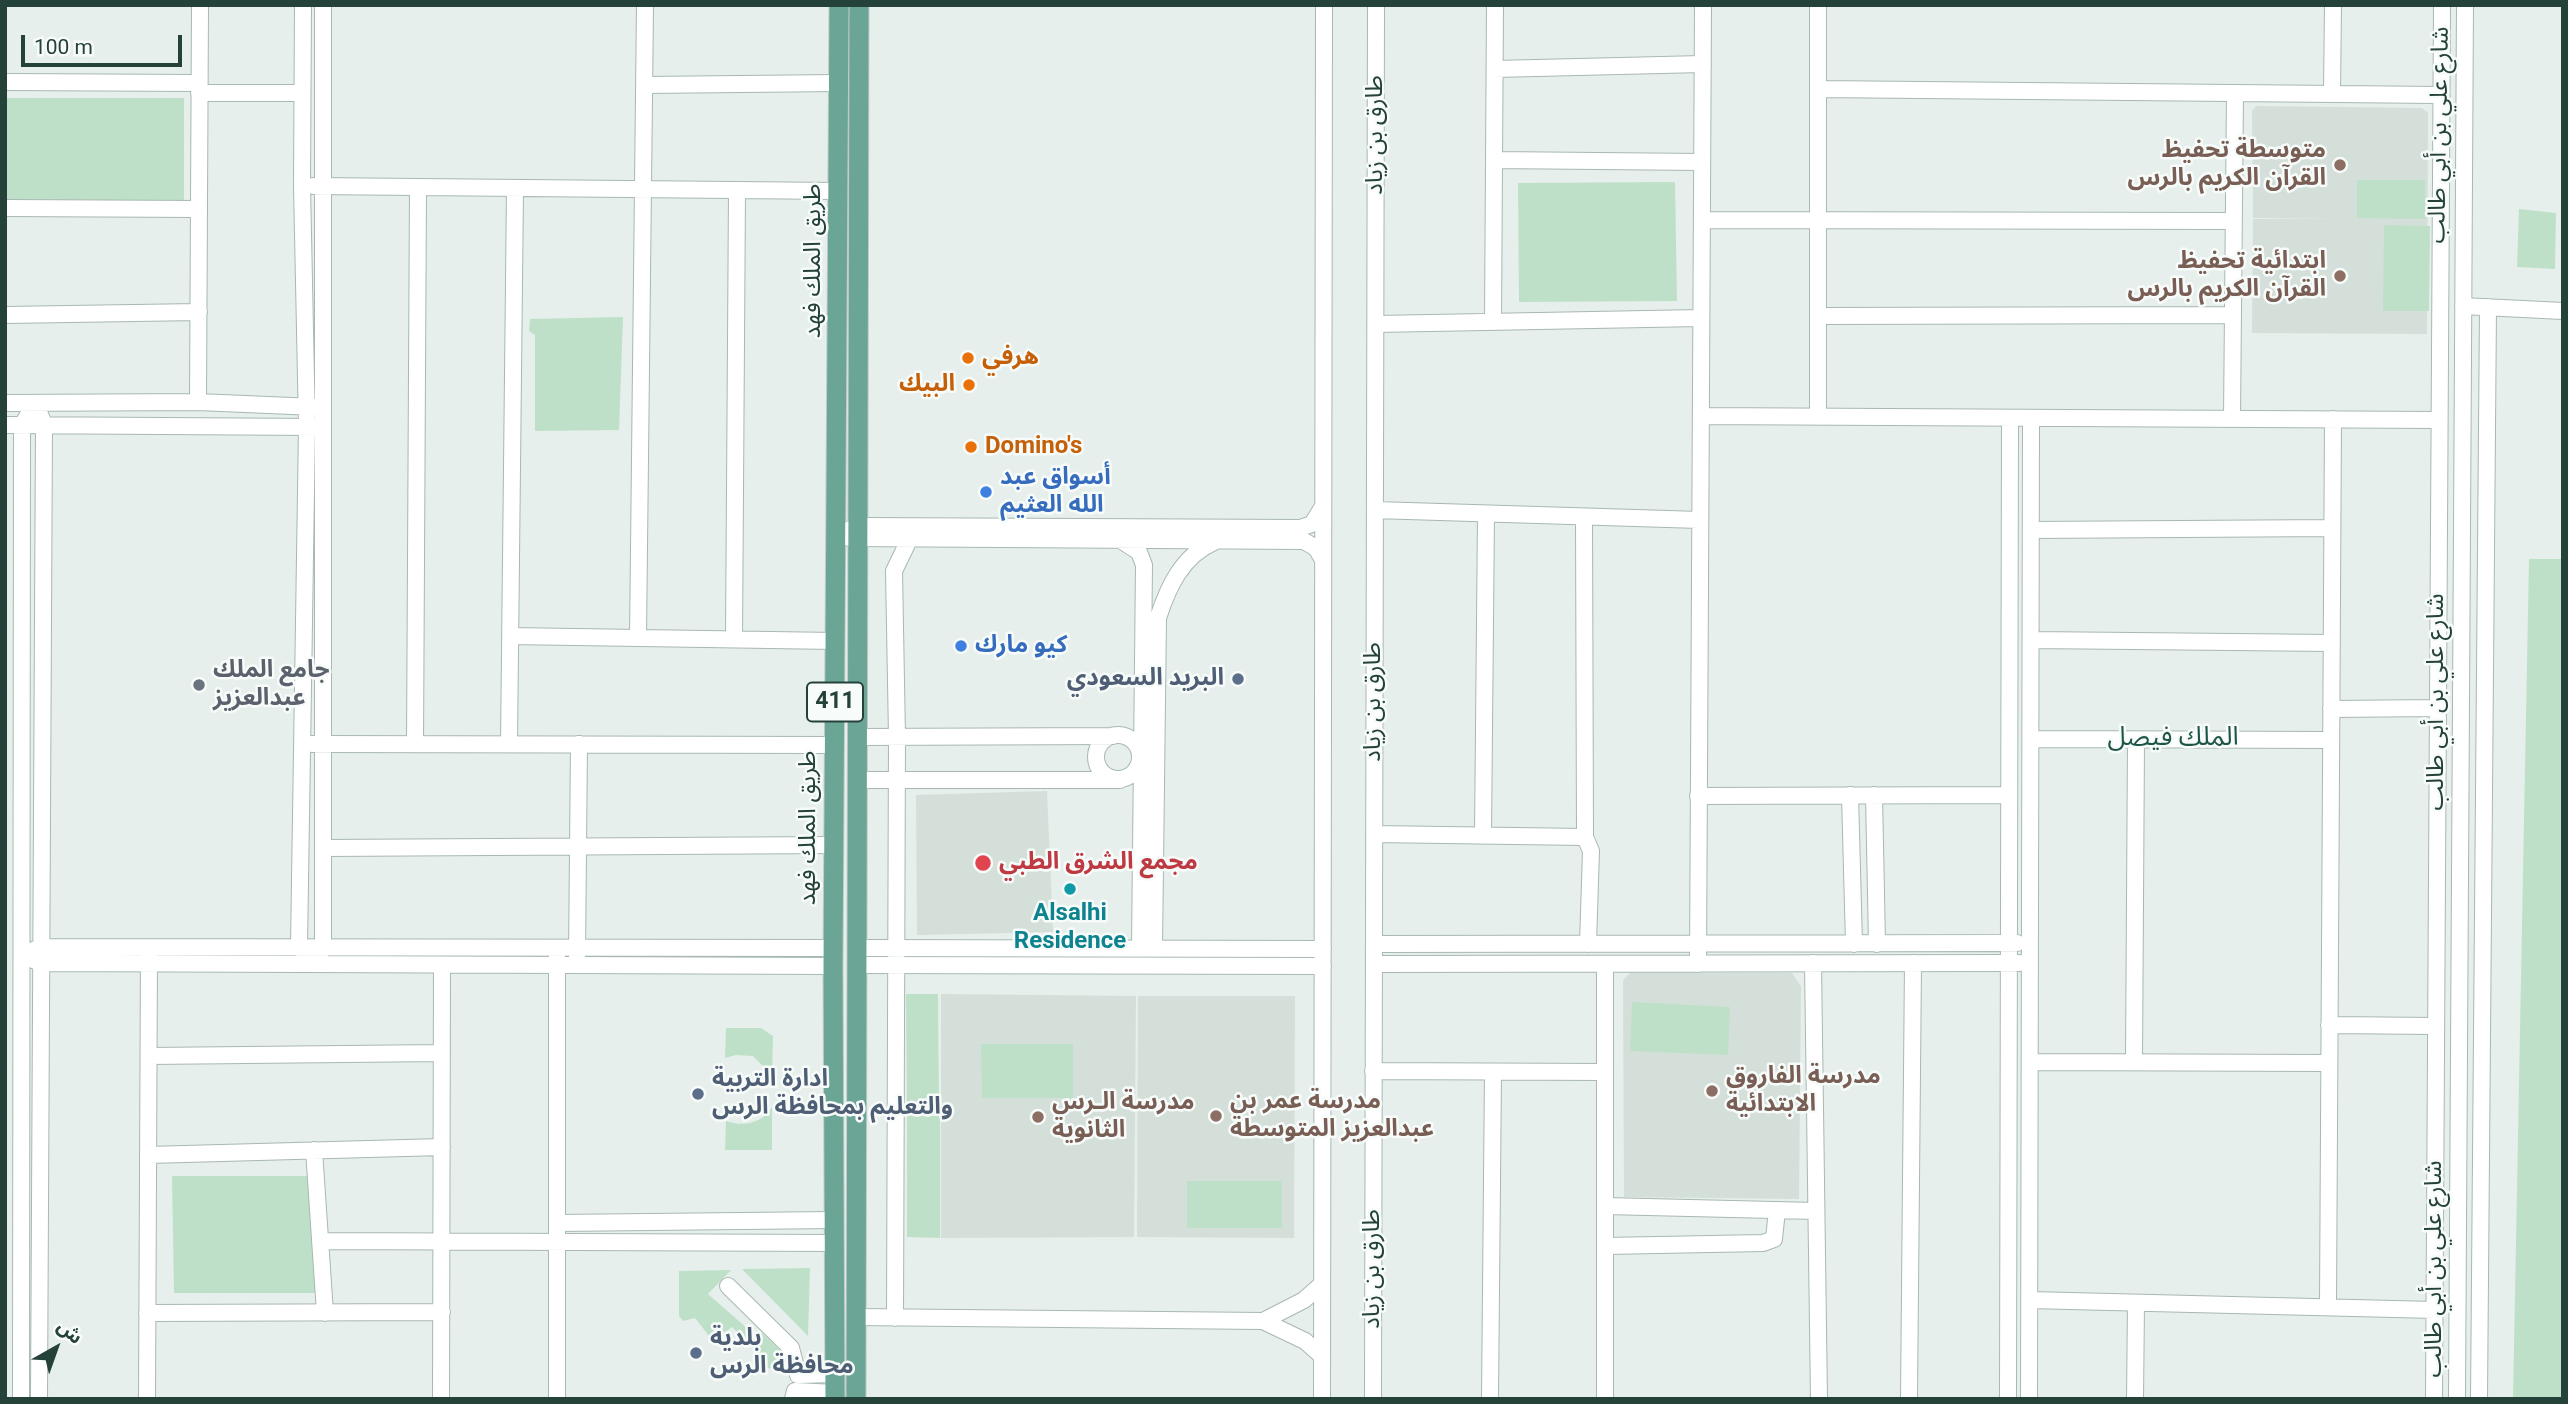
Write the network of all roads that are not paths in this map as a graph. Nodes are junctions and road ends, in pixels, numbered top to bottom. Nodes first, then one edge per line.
1 (200, 5) edge
2 (303, 5) edge
3 (323, 5) edge
4 (645, 5) edge
5 (839, 5) edge
6 (859, 5) edge
7 (1324, 5) edge
8 (1377, 5) edge
9 (1495, 5) edge
10 (1703, 5) edge
11 (1818, 5) edge
12 (2333, 5) edge
13 (2442, 5) edge
14 (2465, 5) edge
15 (1703, 64) junction
16 (1495, 69) junction
17 (5, 82) edge
18 (839, 83) junction
19 (644, 85) junction
20 (199, 88) junction
21 (1818, 89) junction
22 (302, 93) junction
23 (2235, 93) junction
24 (2332, 94) junction
25 (2440, 95) junction
26 (1494, 160) junction
27 (1702, 162) junction
28 (302, 186) junction
29 (323, 186) junction
30 (418, 187) junction
31 (515, 189) junction
32 (643, 190) junction
33 (737, 191) junction
34 (839, 191) junction
35 (5, 208) edge
36 (199, 209) junction
37 (1818, 219) junction
38 (1702, 220) junction
39 (2234, 220) junction
40 (2463, 306) junction
41 (2488, 307) junction
42 (2563, 311) edge
43 (199, 312) junction
44 (5, 315) edge
45 (2233, 315) junction
46 (1818, 316) junction
47 (1702, 318) junction
48 (1493, 322) junction
49 (1376, 324) junction
50 (198, 402) junction
51 (5, 403) edge
52 (35, 403) junction
53 (307, 407) junction
54 (325, 407) junction
55 (1701, 416) junction
56 (1818, 417) junction
57 (2010, 418) junction
58 (2031, 418) junction
59 (2232, 419) junction
60 (2333, 419) junction
61 (2438, 419) junction
62 (44, 424) junction
63 (5, 425) edge
64 (22, 425) junction
65 (307, 426) junction
66 (325, 427) junction
67 (1323, 504) junction
68 (1375, 510) junction
69 (1486, 514) junction
70 (1584, 517) junction
71 (1700, 520) junction
72 (2332, 528) junction
73 (2031, 530) junction
74 (858, 533) junction
75 (836, 535) junction
76 (909, 540) junction
77 (1122, 541) junction
78 (1216, 541) junction
79 (1323, 560) junction
80 (5, 622) edge
81 (22, 622) junction
82 (510, 636) junction
83 (638, 638) junction
84 (734, 639) junction
85 (2032, 640) junction
86 (835, 641) junction
87 (2332, 643) junction
88 (2437, 708) junction
89 (2331, 709) junction
90 (1113, 736) junction
91 (857, 737) junction
92 (897, 737) junction
93 (2031, 739) junction
94 (1157, 740) junction
95 (2136, 740) junction
96 (2331, 740) junction
97 (300, 744) junction
98 (323, 744) junction
99 (415, 744) junction
100 (509, 744) junction
101 (579, 744) junction
102 (835, 745) junction
103 (1140, 757) junction
104 (1156, 778) junction
105 (1120, 779) junction
106 (857, 780) junction
107 (897, 780) junction
108 (1850, 795) junction
109 (1874, 795) junction
110 (2009, 795) junction
111 (1699, 796) junction
112 (1374, 834) junction
113 (1483, 835) junction
114 (1585, 837) junction
115 (834, 845) junction
116 (578, 847) junction
117 (323, 848) junction
118 (2009, 943) junction
119 (2030, 943) junction
120 (1374, 944) junction
121 (1588, 944) junction
122 (1698, 944) junction
123 (1854, 944) junction
124 (1877, 944) junction
125 (299, 947) junction
126 (323, 947) junction
127 (557, 947) junction
128 (577, 947) junction
129 (894, 948) junction
130 (1147, 948) junction
131 (22, 955) junction
132 (40, 955) junction
133 (149, 955) junction
134 (833, 957) junction
135 (857, 957) junction
136 (1323, 957) junction
137 (1813, 963) junction
138 (1913, 963) junction
139 (2008, 963) junction
140 (2030, 963) junction
141 (316, 964) junction
142 (1374, 964) junction
143 (1605, 964) junction
144 (1698, 964) junction
145 (442, 965) junction
146 (557, 965) junction
147 (577, 965) junction
148 (895, 965) junction
149 (2329, 1025) junction
150 (2436, 1026) junction
151 (13, 1041) edge
152 (442, 1053) junction
153 (149, 1056) junction
154 (2030, 1062) junction
155 (2134, 1062) junction
156 (2329, 1063) junction
157 (1373, 1071) junction
158 (1493, 1072) junction
159 (1605, 1072) junction
160 (442, 1147) junction
161 (314, 1150) junction
162 (148, 1155) junction
163 (1605, 1206) junction
164 (1777, 1210) junction
165 (1816, 1211) junction
166 (834, 1220) junction
167 (557, 1223) junction
168 (320, 1241) junction
169 (442, 1242) junction
170 (557, 1242) junction
171 (834, 1243) junction
172 (1605, 1246) junction
173 (1322, 1284) junction
174 (728, 1286) dead end
175 (13, 1296) edge
176 (39, 1296) junction
177 (2029, 1300) junction
178 (2136, 1303) junction
179 (2328, 1307) junction
180 (2435, 1310) junction
181 (442, 1312) junction
182 (147, 1313) junction
183 (325, 1313) junction
184 (856, 1317) junction
185 (895, 1318) junction
186 (1263, 1321) junction
187 (1322, 1356) junction
188 (795, 1388) edge
189 (835, 1388) edge
190 (21, 1399) edge
191 (39, 1399) edge
192 (147, 1399) edge
193 (441, 1399) edge
194 (557, 1399) edge
195 (856, 1399) edge
196 (1322, 1399) edge
197 (1373, 1399) edge
198 (1490, 1399) edge
199 (1605, 1399) edge
200 (1819, 1399) edge
201 (1909, 1399) edge
202 (2008, 1399) edge
203 (2029, 1399) edge
204 (2135, 1399) edge
205 (2434, 1399) edge
206 (2457, 1399) edge
207 (2479, 1399) edge

1 - 20 street
2 - 22 street
3 - 29 street
4 - 19 street
5 - 18 main road, طريق الملك فهد / 411
6 - 74 main road, طريق الملك فهد / 411
7 - 67 street, طارق بن زياد
8 - 49 street, طارق بن زياد
9 - 16 street
10 - 15 street
11 - 21 street
12 - 24 street
13 - 25 street, شارع علي بن أبي طالب
14 - 40 street, شارع علي بن أبي طالب
15 - 16 street
15 - 27 street
16 - 26 street
17 - 20 street
18 - 19 street
18 - 34 main road, طريق الملك فهد / 411
19 - 32 street
20 - 22 street
20 - 36 street
21 - 23 street
21 - 37 street
22 - 28 street
23 - 24 street
23 - 39 street
24 - 25 street
25 - 61 street, شارع علي بن أبي طالب
26 - 27 street
26 - 48 street
27 - 38 street
28 - 29 street
28 - 53 street
29 - 30 street
29 - 54 street
30 - 31 street
30 - 99 street
31 - 32 street
31 - 82 street
32 - 33 street
32 - 83 street
33 - 34 street
33 - 84 street
34 - 75 main road, طريق الملك فهد / 411
35 - 36 street
36 - 43 street
37 - 38 street
37 - 39 street
37 - 46 street
38 - 47 street
39 - 45 street
40 - 41 street
40 - 206 street, شارع علي بن أبي طالب
41 - 42 street
41 - 207 street
43 - 44 street
43 - 50 street
45 - 46 street
45 - 59 street
46 - 56 street
47 - 48 street
47 - 55 street
48 - 49 street
49 - 68 street, طارق بن زياد
50 - 52 street
50 - 53 street
51 - 52 street
52 - 62 street
52 - 64 street
53 - 54 street
53 - 65 street
54 - 66 street
55 - 56 street
55 - 71 street
56 - 57 street
57 - 58 street
57 - 110 street
58 - 59 street
58 - 73 street
59 - 60 street
60 - 61 street
60 - 72 street
61 - 88 street, شارع علي بن أبي طالب
62 - 64 street
62 - 65 street
62 - 132 street
63 - 64 street
64 - 81 street
65 - 66 street
65 - 97 street
66 - 98 street
67 - 74 street
67 - 79 street, طارق بن زياد
68 - 69 street
68 - 112 street, طارق بن زياد
69 - 70 street
69 - 113 street
70 - 71 street
70 - 114 street
71 - 111 street
72 - 73 street
72 - 87 street
73 - 85 street
74 - 75 street
74 - 76 street
74 - 91 main road, طريق الملك فهد / 411
75 - 86 main road, طريق الملك فهد / 411
76 - 77 street
76 - 92 street
77 - 78 street
77 - 103 street
78 - 79 street
78 - 94 street
79 - 136 street, طارق بن زياد
80 - 81 street
81 - 131 street
82 - 83 street
82 - 100 street
83 - 84 street
84 - 86 street
85 - 87 street
85 - 93 street
86 - 102 main road, طريق الملك فهد / 411
87 - 89 street
88 - 89 street
88 - 150 street, شارع علي بن أبي طالب
89 - 96 street
90 - 92 street
90 - 103 street
90 - 105 street
91 - 92 street
91 - 106 main road, طريق الملك فهد / 411
92 - 107 street
93 - 95 street
93 - 119 street
94 - 103 street
94 - 104 street
95 - 96 street
95 - 155 street
96 - 149 street
97 - 98 street
97 - 125 street
98 - 99 street
98 - 117 street
99 - 100 street
100 - 101 street
101 - 102 street
101 - 116 street
102 - 115 main road, طريق الملك فهد / 411
103 - 104 street
103 - 105 street
103 - 130 street
104 - 130 street
105 - 107 street
106 - 107 street
106 - 135 main road, طريق الملك فهد / 411
107 - 129 street
108 - 109 street
108 - 111 street
108 - 123 street
109 - 110 street
109 - 124 street
110 - 118 street
111 - 122 street
112 - 113 street
112 - 120 street, طارق بن زياد
113 - 114 street
114 - 121 street
115 - 116 street
115 - 134 main road, طريق الملك فهد / 411
116 - 117 street
116 - 128 street
117 - 126 street
118 - 119 street
118 - 124 street
118 - 139 street
119 - 140 street
120 - 121 street
120 - 142 street, طارق بن زياد
121 - 122 street
122 - 123 street
122 - 144 street
123 - 124 street
125 - 126 street
125 - 133 street
125 - 141 street
126 - 127 street
126 - 141 street
127 - 128 street
127 - 146 street
128 - 134 street
128 - 147 street
129 - 130 street
129 - 135 street
129 - 148 street
130 - 136 street
131 - 132 street
131 - 151 street
132 - 133 street
132 - 176 street
133 - 141 street
133 - 153 street
134 - 147 street
134 - 166 main road, طريق الملك فهد / 411
135 - 148 street
135 - 184 main road, طريق الملك فهد / 411
136 - 148 street
136 - 173 street, طارق بن زياد
137 - 138 street
137 - 144 street
137 - 165 street
138 - 139 street
138 - 201 street
139 - 140 street
139 - 202 street
140 - 154 street
141 - 145 street
142 - 143 street
142 - 157 street, طارق بن زياد
143 - 144 street
143 - 159 street
145 - 146 street
145 - 152 street
146 - 147 street
146 - 167 street
148 - 185 street
149 - 150 street
149 - 156 street
150 - 180 street, شارع علي بن أبي طالب
151 - 175 street
152 - 153 street
152 - 160 street
153 - 162 street
154 - 155 street
154 - 177 street
155 - 156 street
156 - 179 street
157 - 158 street
157 - 197 street, طارق بن زياد
158 - 159 street
158 - 198 street
159 - 163 street
160 - 161 street
160 - 169 street
161 - 162 street
161 - 168 street
162 - 182 street
163 - 164 street
163 - 172 street
164 - 165 street
164 - 172 street
165 - 200 street
166 - 167 street
166 - 171 main road, طريق الملك فهد / 411
167 - 170 street
168 - 169 street
168 - 183 street
169 - 170 street
169 - 181 street
170 - 171 street
170 - 194 street
171 - 189 main road, طريق الملك فهد / 411
172 - 199 street
173 - 186 street
173 - 187 street, طارق بن زياد
174 - 188 street
175 - 176 street
175 - 190 street
176 - 191 street
177 - 178 street
177 - 203 street
178 - 179 street
178 - 204 street
179 - 180 street
180 - 205 street, شارع علي بن أبي طالب
181 - 183 street
181 - 193 street
182 - 183 street
182 - 192 street
184 - 185 street
184 - 195 main road, طريق الملك فهد / 411
185 - 186 street
186 - 187 street
187 - 196 street, طارق بن زياد
188 - 189 street

